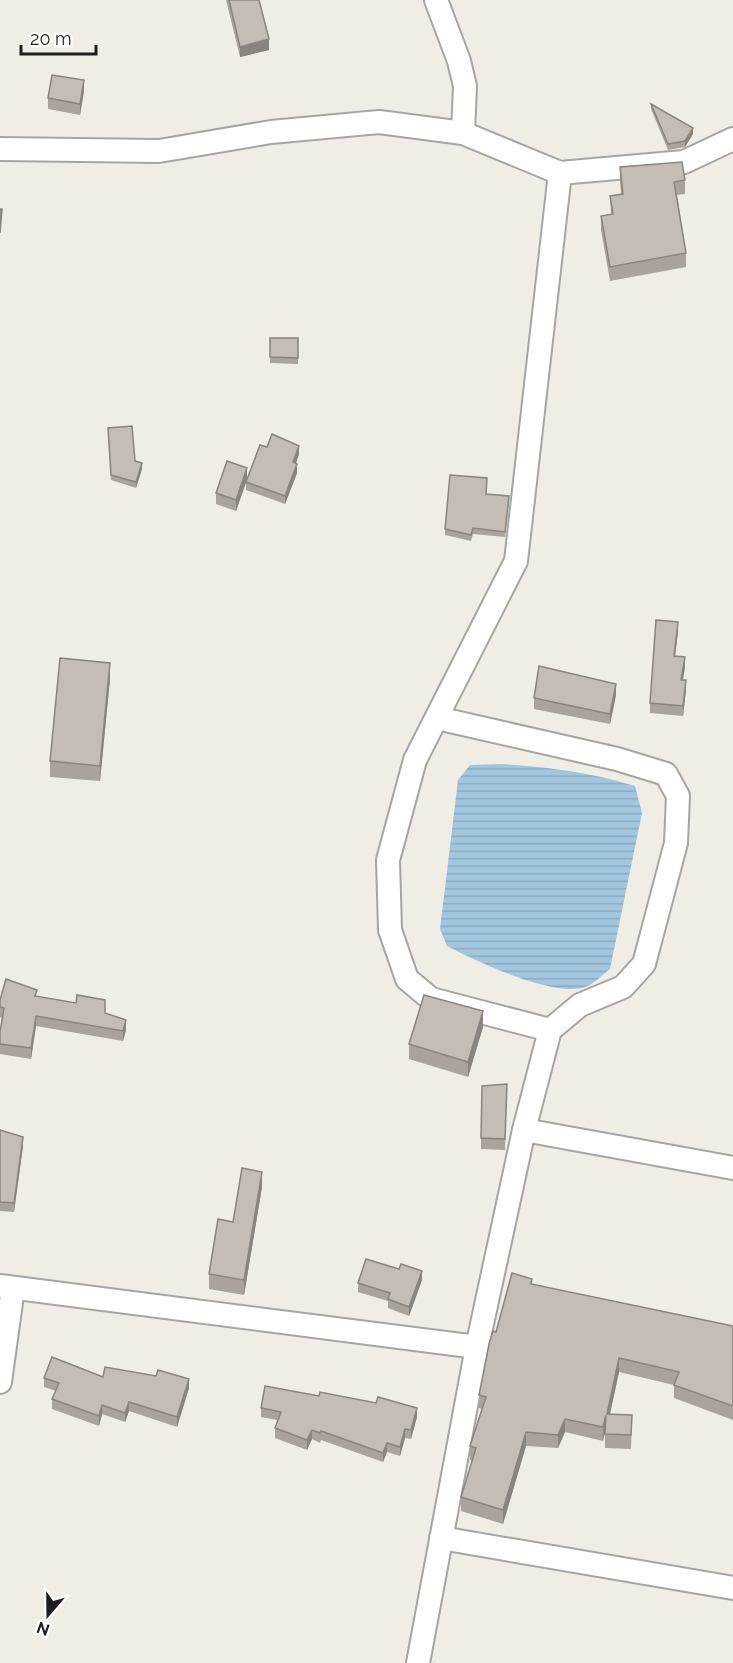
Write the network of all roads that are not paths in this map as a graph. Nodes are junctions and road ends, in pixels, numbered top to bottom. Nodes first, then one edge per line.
1 (436, 0) edge
2 (463, 133) junction
3 (733, 139) edge
4 (0, 149) edge
5 (560, 173) junction
6 (437, 718) junction
7 (550, 1030) junction
8 (524, 1130) junction
9 (733, 1168) edge
10 (6, 1287) edge
11 (477, 1347) junction
12 (0, 1382) edge
13 (441, 1538) junction
14 (733, 1588) edge
15 (418, 1663) edge

1 - 2 street
2 - 4 street
2 - 5 street
3 - 5 street
5 - 6 street
6 - 7 street
6 - 7 street
7 - 8 street
8 - 9 street
8 - 11 street
10 - 11 street
10 - 12 street
11 - 13 street
13 - 14 street
13 - 15 street

